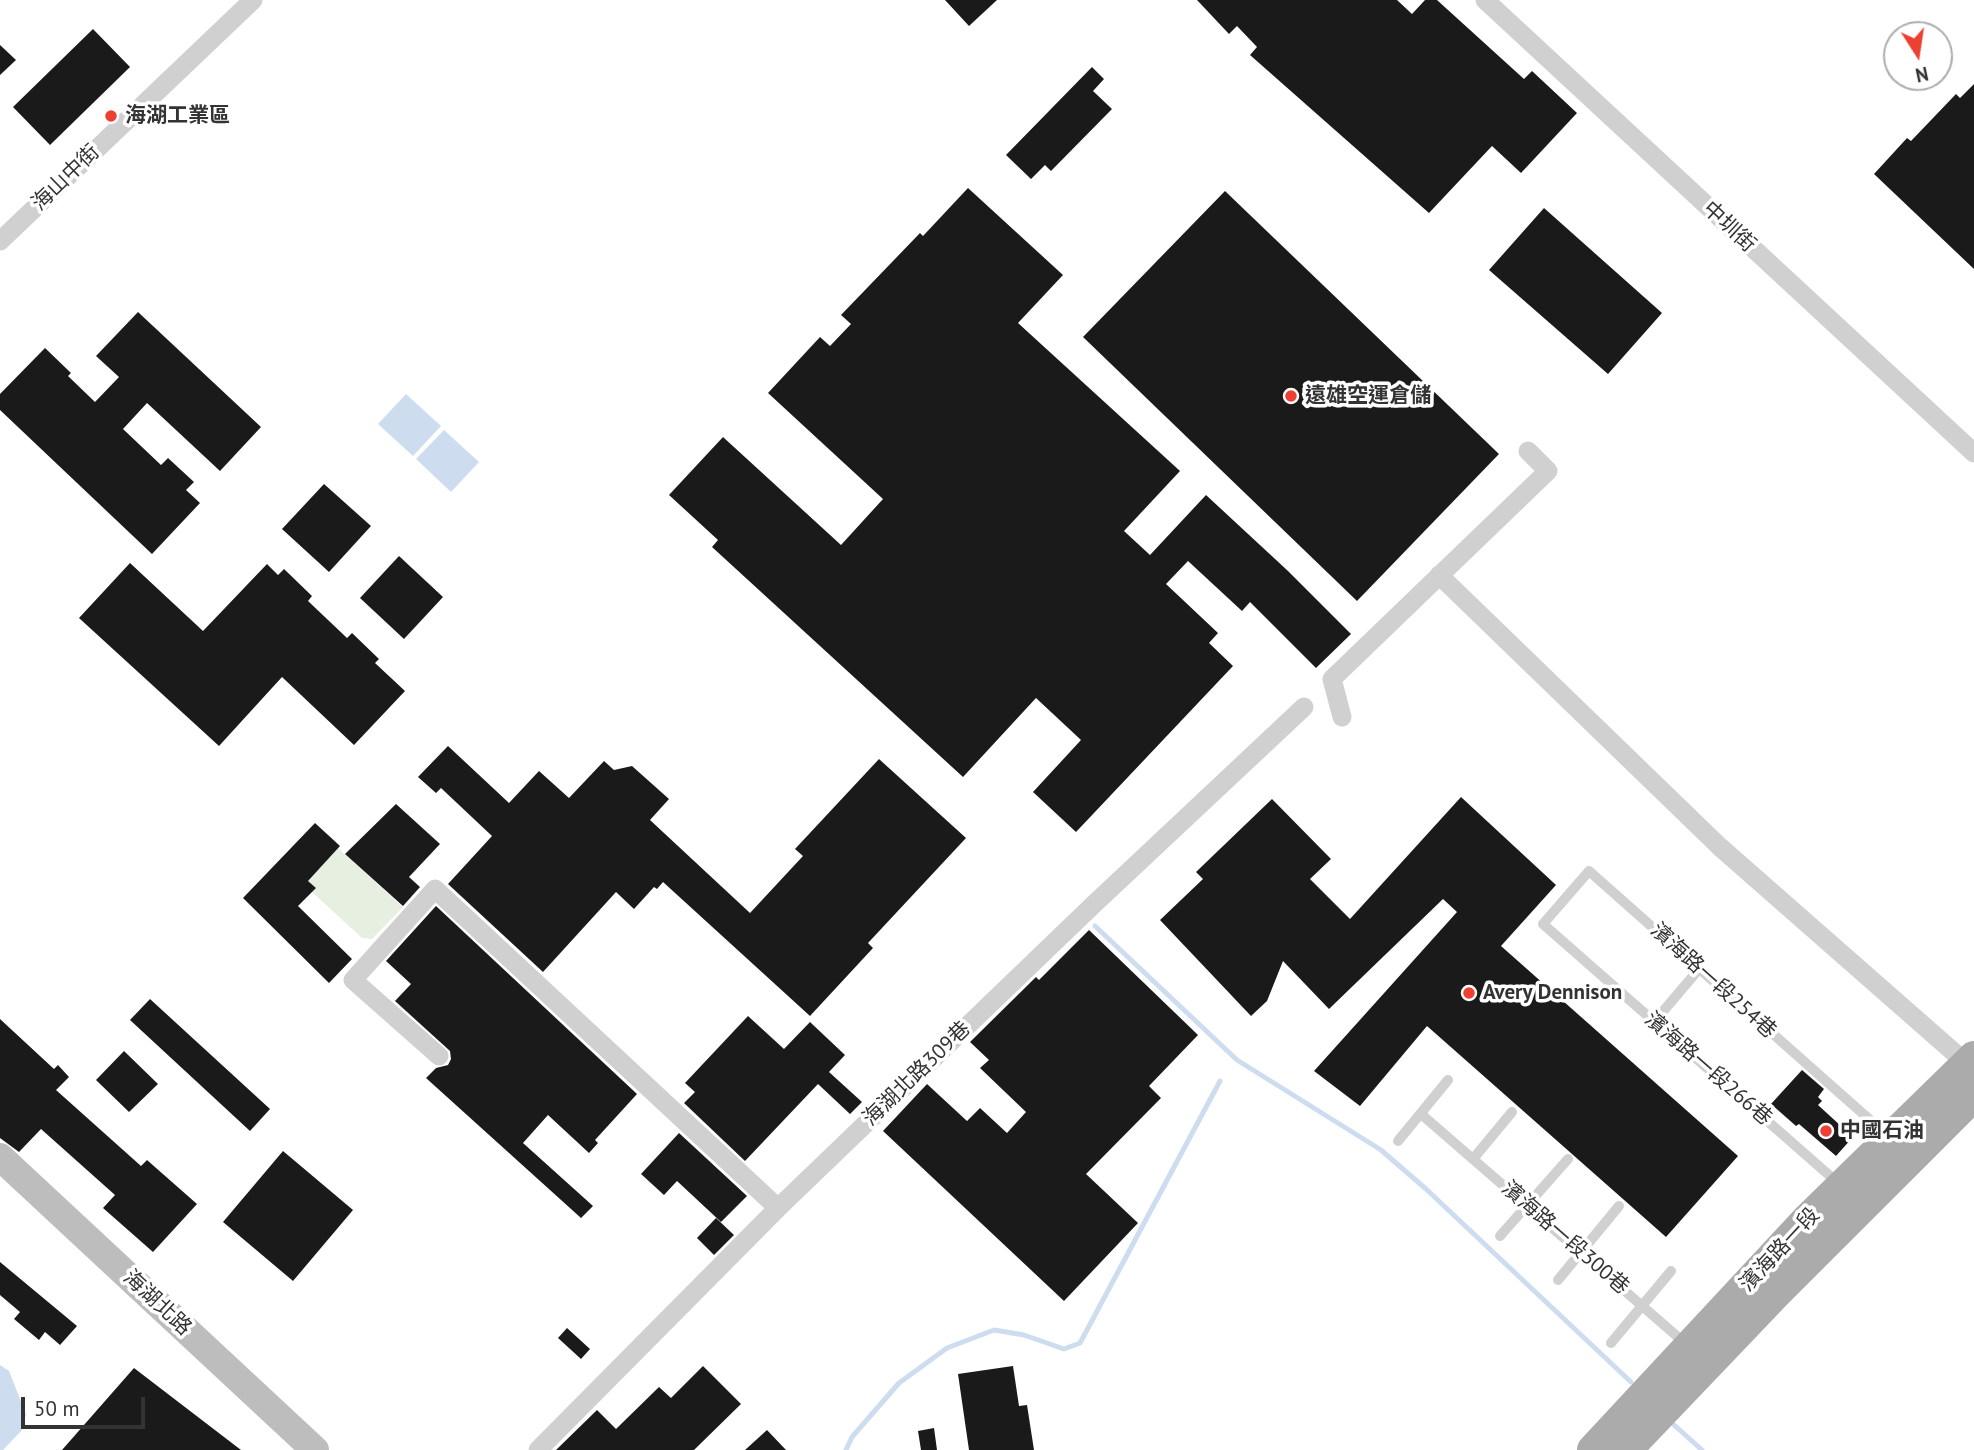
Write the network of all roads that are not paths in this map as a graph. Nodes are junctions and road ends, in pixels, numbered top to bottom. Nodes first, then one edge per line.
1 (253, 0) edge
2 (1485, 0) edge
3 (0, 241) edge
4 (1528, 451) dead end
5 (1974, 453) edge
6 (1438, 575) junction
7 (1304, 707) dead end
8 (1342, 717) dead end
9 (1543, 924) joint
10 (1699, 969) junction
11 (1654, 1022) junction
12 (439, 1056) dead end
13 (1972, 1063) edge
14 (1448, 1080) dead end
15 (1974, 1095) edge
16 (1512, 1112) dead end
17 (1421, 1114) junction
18 (1889, 1137) junction
19 (1398, 1141) dead end
20 (0, 1157) edge
21 (1474, 1158) junction
22 (1567, 1159) dead end
23 (1841, 1185) junction
24 (1527, 1205) junction
25 (1619, 1206) dead end
26 (778, 1208) junction
27 (1500, 1236) dead end
28 (1581, 1252) junction
29 (1671, 1271) dead end
30 (1558, 1280) dead end
31 (1766, 1284) junction
32 (1642, 1305) junction
33 (1611, 1343) dead end
34 (1698, 1355) junction
35 (315, 1450) edge
36 (538, 1450) edge
37 (1593, 1450) edge
38 (1626, 1450) edge

1 - 3 street, 海山中街
2 - 5 street, 中圳街
4 - 6 street
6 - 8 street
6 - 13 street
7 - 26 street, 海湖北路309巷
9 - 10 lane, 濱海路一段254巷
9 - 11 lane, 濱海路一段266巷
10 - 11 lane
10 - 18 lane, 濱海路一段254巷
11 - 23 lane, 濱海路一段266巷
12 - 26 street
13 - 18 main road, 濱海路一段
14 - 17 lane
15 - 31 main road, 濱海路一段
16 - 21 lane
17 - 19 lane
17 - 21 lane, 濱海路一段300巷
18 - 23 main road, 濱海路一段
20 - 35 street, 海湖北路
21 - 24 lane, 濱海路一段300巷
22 - 24 lane
23 - 31 main road, 濱海路一段
24 - 27 lane
24 - 28 lane, 濱海路一段300巷
25 - 28 lane
26 - 36 street, 海湖北路309巷
28 - 30 lane
28 - 32 lane, 濱海路一段300巷
29 - 32 lane
31 - 34 main road, 濱海路一段
32 - 33 lane
32 - 34 lane, 濱海路一段300巷
34 - 37 main road, 濱海路一段
34 - 38 main road, 濱海路一段

